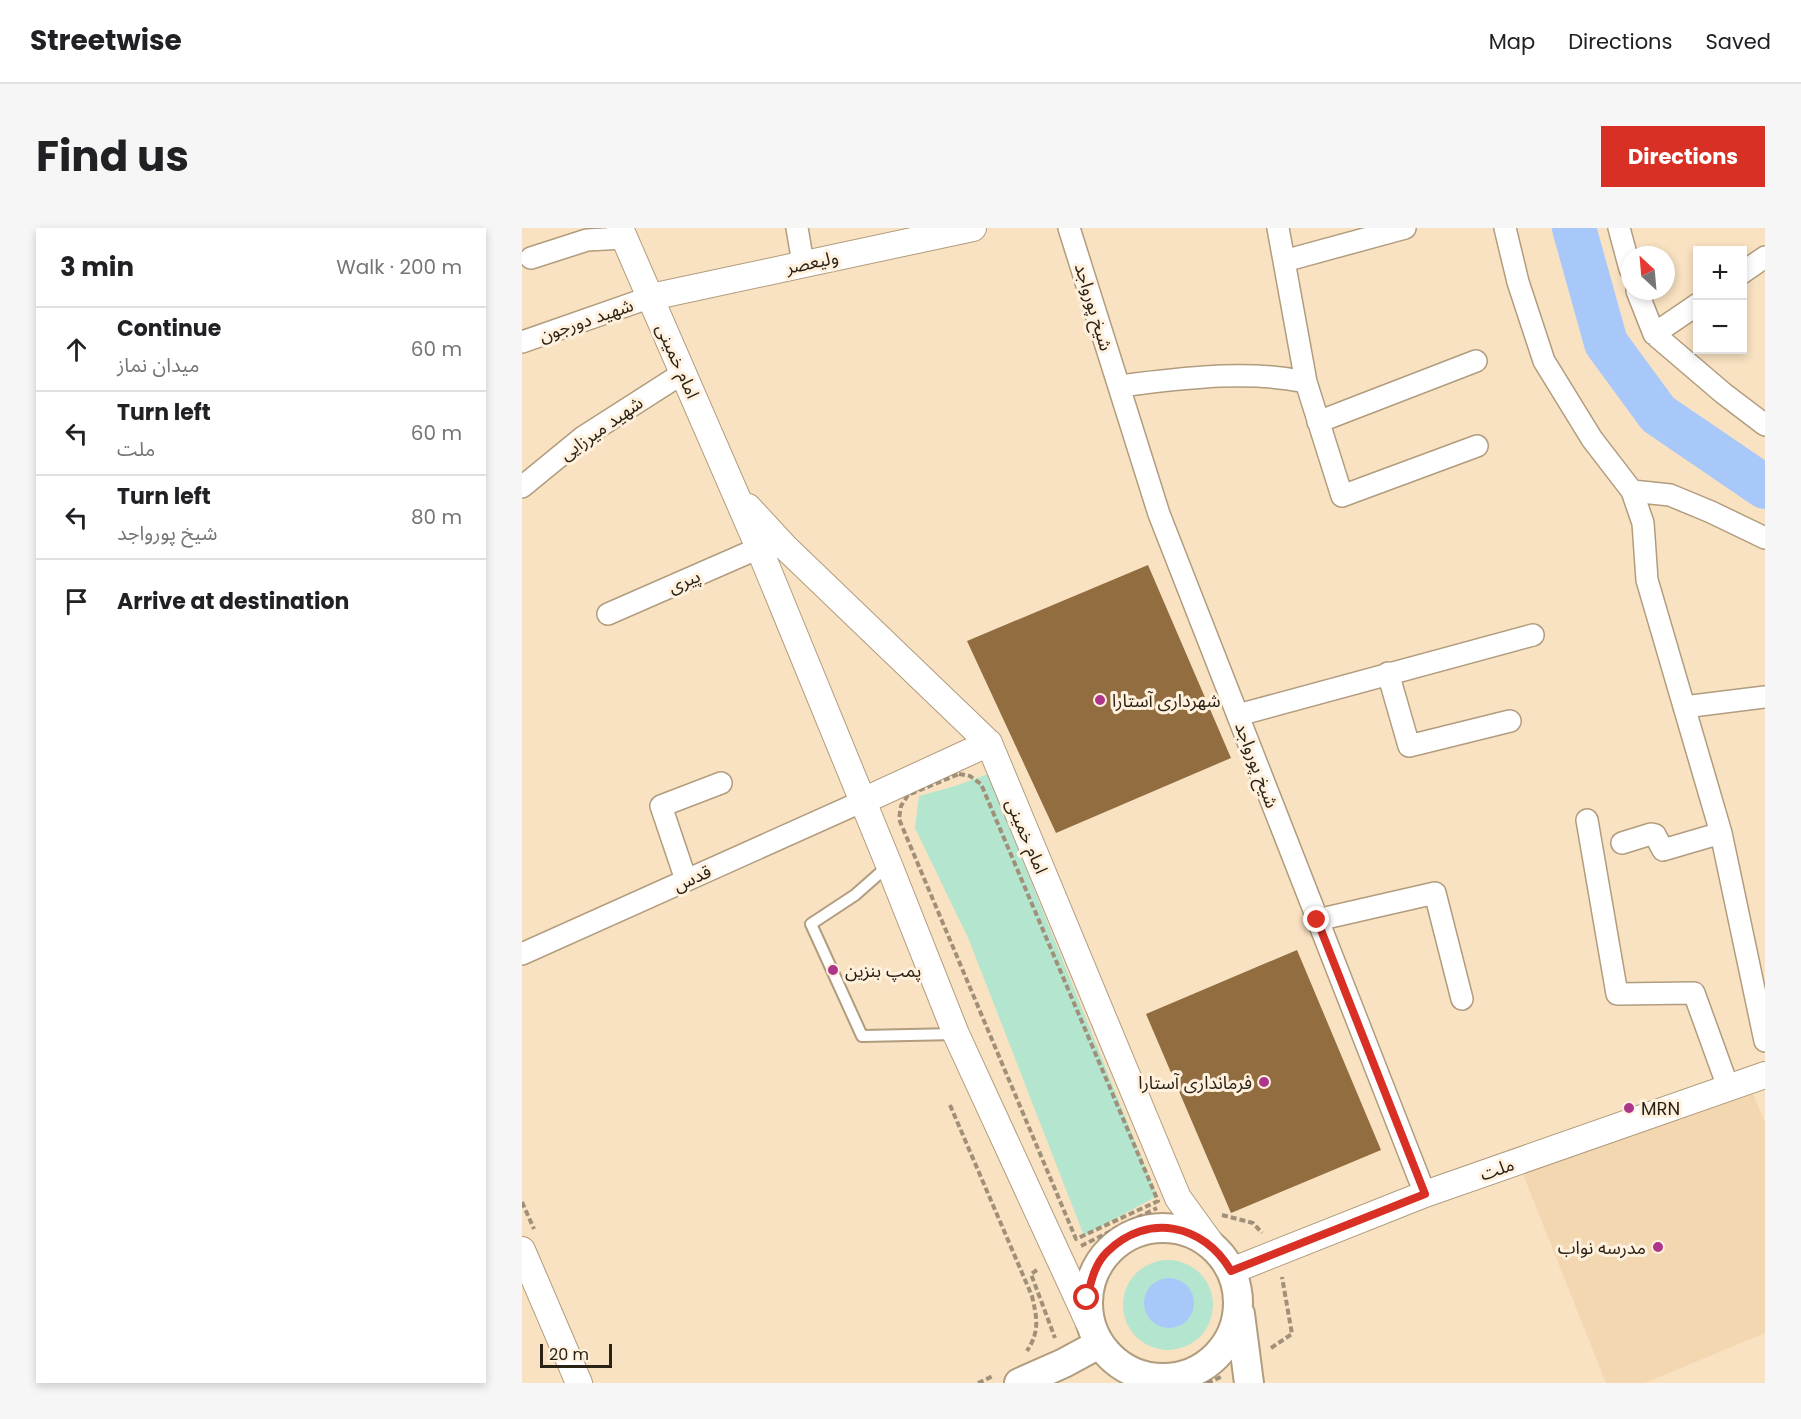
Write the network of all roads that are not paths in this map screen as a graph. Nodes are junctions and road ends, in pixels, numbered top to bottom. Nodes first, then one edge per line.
1 (797, 228) edge
2 (973, 228) edge
3 (1070, 228) edge
4 (1278, 228) edge
5 (1405, 228) edge
6 (1505, 228) edge
7 (1619, 228) edge
8 (622, 233) edge
9 (1624, 246) edge
10 (1765, 257) edge
11 (531, 258) dead end
12 (1284, 261) junction
13 (803, 263) junction
14 (1747, 270) edge
15 (651, 297) junction
16 (1641, 300) edge
17 (1693, 307) edge
18 (1654, 334) junction
19 (522, 342) edge
20 (1476, 361) dead end
21 (683, 373) junction
22 (1306, 382) junction
23 (1119, 386) junction
24 (1318, 422) junction
25 (1765, 425) edge
26 (1477, 446) dead end
27 (522, 486) edge
28 (1632, 491) junction
29 (736, 493) junction
30 (1765, 538) edge
31 (759, 548) junction
32 (608, 614) dead end
33 (1533, 635) dead end
34 (1388, 673) junction
35 (1765, 697) edge
36 (1684, 707) junction
37 (1238, 715) junction
38 (1510, 721) dead end
39 (989, 743) junction
40 (721, 783) dead end
41 (863, 801) junction
42 (1587, 820) dead end
43 (1721, 833) junction
44 (1622, 843) dead end
45 (889, 865) junction
46 (686, 880) junction
47 (1317, 920) junction
48 (522, 954) edge
49 (1462, 999) dead end
50 (956, 1034) junction
51 (1765, 1041) edge
52 (1765, 1075) edge
53 (1728, 1087) junction
54 (1425, 1194) junction
55 (522, 1250) edge
56 (1223, 1260) junction
57 (529, 1284) edge
58 (1238, 1298) junction
59 (1094, 1333) junction
60 (1007, 1379) edge
61 (1136, 1379) edge
62 (579, 1383) edge
63 (1249, 1383) edge

1 - 13 street
2 - 13 street, ولیعصر
3 - 23 street, شیخ پورواجد
4 - 12 street
5 - 12 street
6 - 28 street
7 - 9 street
8 - 11 street
8 - 15 street, امام خمینی
10 - 14 street
12 - 22 street
13 - 15 street, ولیعصر
15 - 19 street, شهید دورجون
15 - 21 street, امام خمینی
16 - 18 street
17 - 18 street
18 - 25 street
20 - 24 street
21 - 27 street, شهید میرزایی
21 - 29 street, امام خمینی
22 - 23 street
22 - 24 street
23 - 37 street, شیخ پورواجد
24 - 26 street
28 - 30 street
28 - 36 street
29 - 31 street, امام خمینی
29 - 39 street, امام خمینی
31 - 32 street, پیری
31 - 41 street, امام خمینی
33 - 34 street
34 - 37 street
34 - 38 street
35 - 36 street
36 - 43 street
37 - 47 street, شیخ پورواجد
39 - 41 street
39 - 56 street, امام خمینی
40 - 46 street
41 - 45 street, امام خمینی
41 - 46 street, قدس
42 - 53 street
43 - 44 street
43 - 51 street
45 - 50 street, امام خمینی
45 - 50 lane
46 - 48 street, قدس
47 - 49 street
47 - 54 street, شیخ پورواجد
50 - 59 street, امام خمینی
52 - 53 street, ملت
53 - 54 street, ملت
54 - 56 street, ملت
55 - 57 street
56 - 58 main road
56 - 59 main road
57 - 62 street
58 - 61 main road
58 - 63 main road
59 - 60 main road
59 - 61 main road

